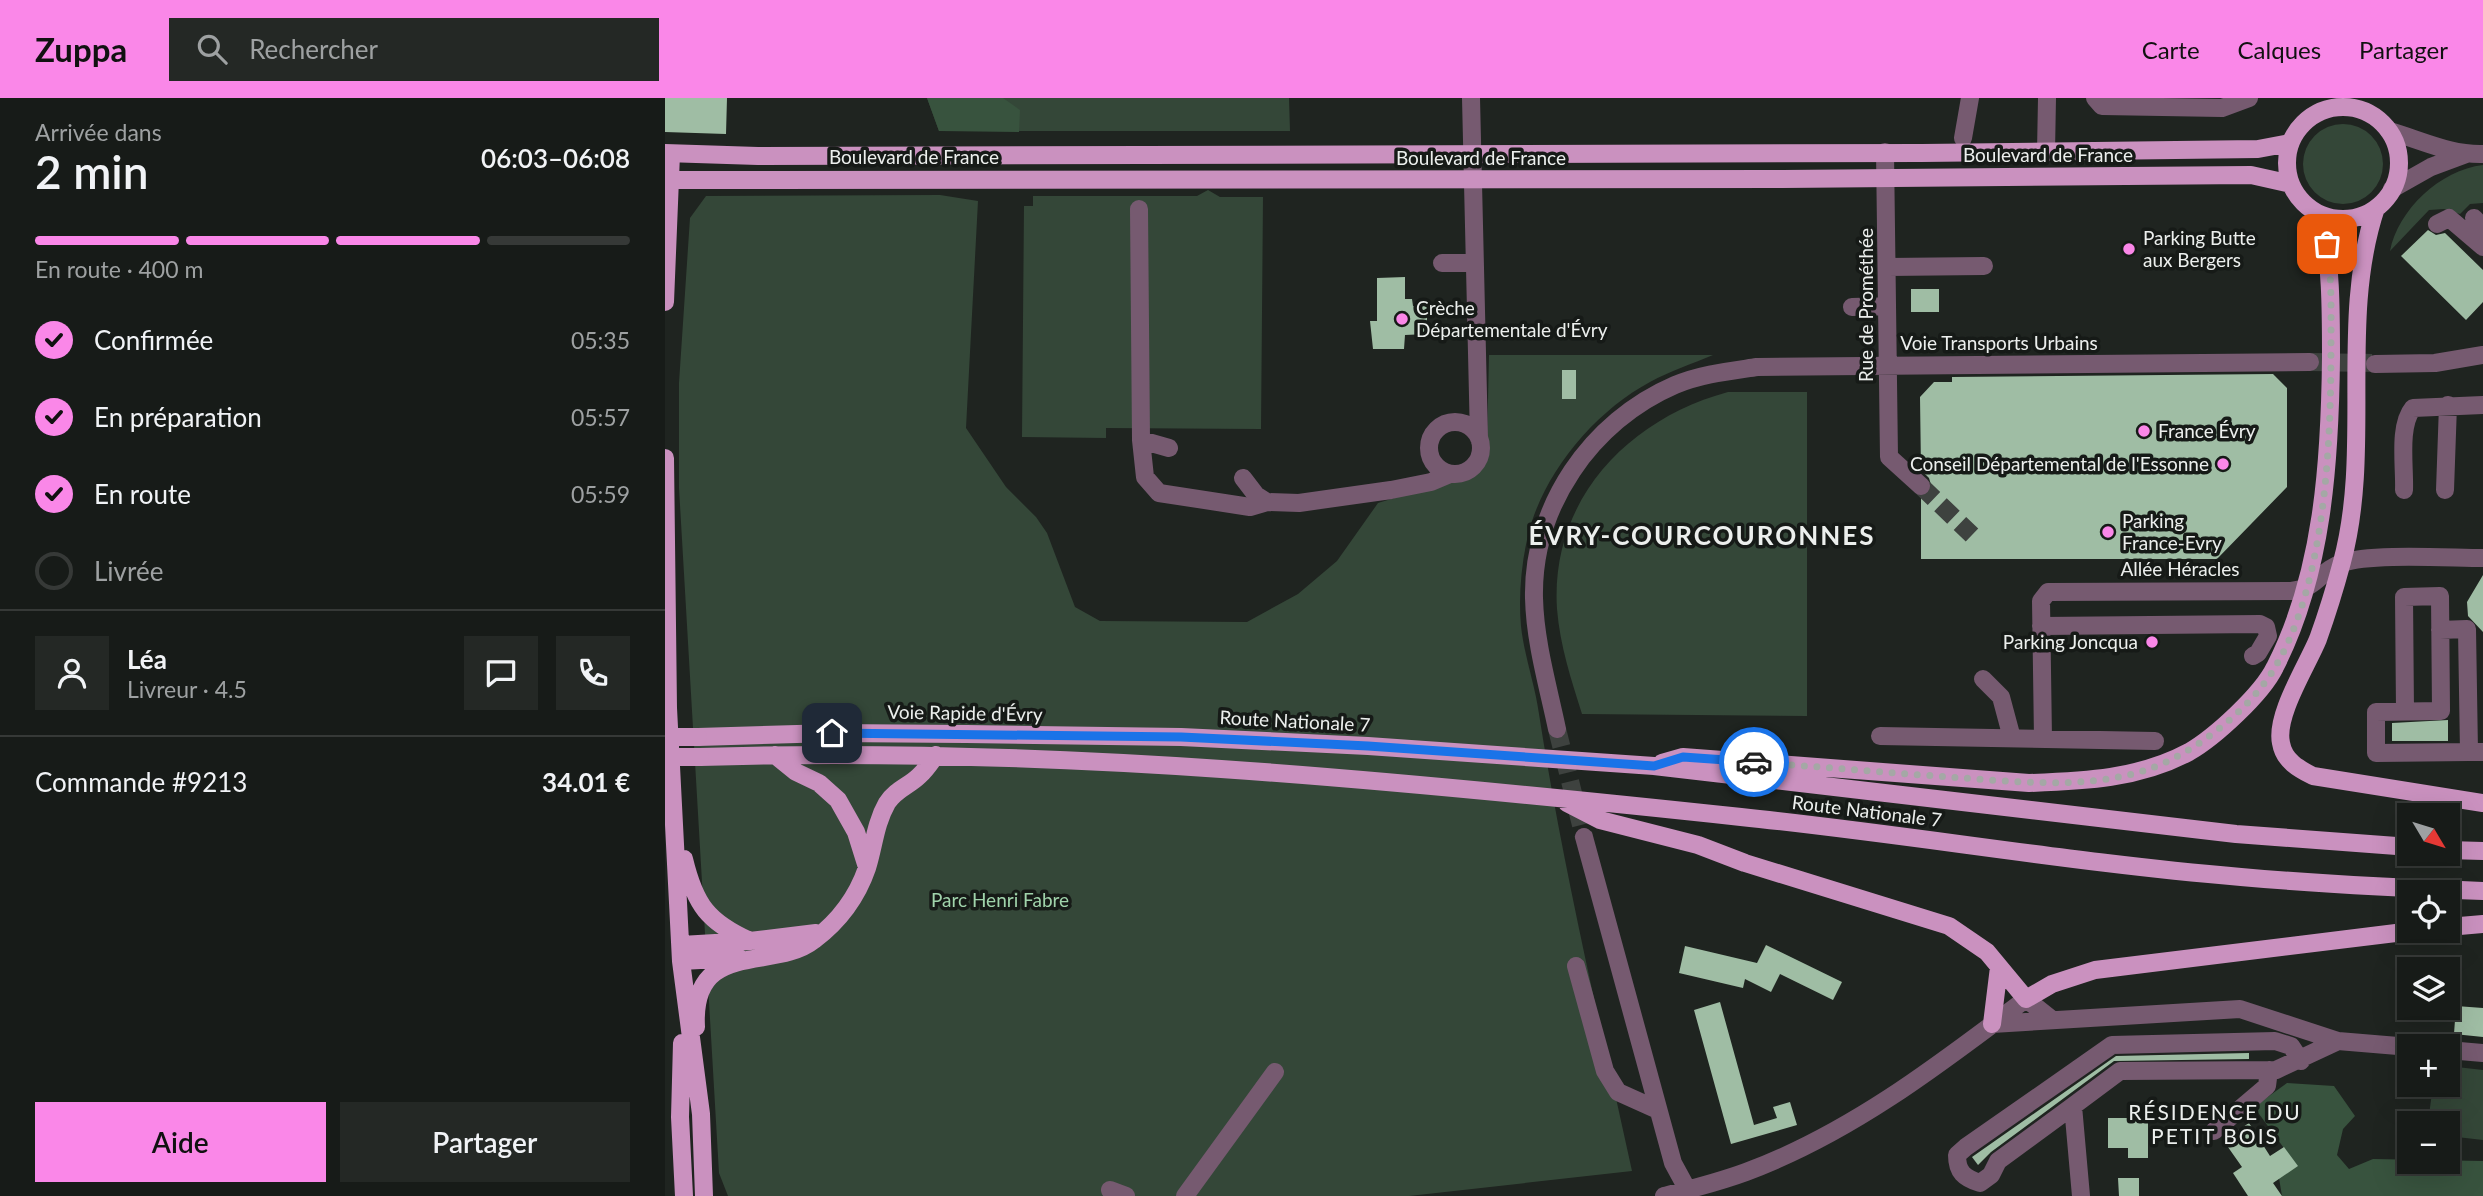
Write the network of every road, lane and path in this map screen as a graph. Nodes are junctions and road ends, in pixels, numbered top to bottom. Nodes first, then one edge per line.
1 (1471, 98) edge
2 (1970, 98) edge
3 (2047, 98) edge
4 (2095, 98) edge
5 (2249, 98) edge
6 (2371, 98) edge
7 (2315, 107) edge
8 (2376, 117) junction
9 (2389, 131) junction
10 (1963, 138) dead end
11 (2290, 143) junction
12 (1885, 152) junction
13 (2046, 152) junction
14 (668, 154) edge
15 (1472, 154) junction
16 (2475, 154) edge
17 (1886, 176) junction
18 (668, 180) edge
19 (1474, 180) junction
20 (2291, 184) junction
21 (2392, 189) junction
22 (2376, 208) junction
23 (1139, 209) dead end
24 (2321, 215) junction
25 (2437, 225) dead end
26 (2483, 247) edge
27 (1442, 263) dead end
28 (1475, 263) junction
29 (1985, 266) dead end
30 (1887, 267) junction
31 (665, 302) edge
32 (1887, 306) junction
33 (1851, 307) dead end
34 (2483, 355) edge
35 (2310, 362) tunnel mouth
36 (2375, 364) tunnel mouth
37 (1887, 365) junction
38 (1476, 384) junction
39 (2448, 405) junction
40 (2483, 405) edge
41 (1456, 421) junction
42 (1479, 438) junction
43 (1141, 440) junction
44 (1169, 449) dead end
45 (665, 458) edge
46 (1431, 459) junction
47 (665, 468) edge
48 (1450, 474) junction
49 (1411, 485) junction
50 (1921, 485) tunnel mouth
51 (2404, 490) dead end
52 (2445, 490) dead end
53 (1267, 502) junction
54 (1230, 504) junction
55 (2483, 558) edge
56 (2342, 563) junction
57 (2306, 589) junction
58 (2041, 626) junction
59 (2440, 629) junction
60 (2253, 656) dead end
61 (1983, 679) dead end
62 (2405, 712) junction
63 (1557, 729) tunnel mouth
64 (1880, 736) dead end
65 (665, 737) edge
66 (1181, 737) joint
67 (2013, 738) junction
68 (2043, 739) junction
69 (2155, 741) dead end
70 (2476, 752) edge
71 (775, 755) junction
72 (936, 755) junction
73 (665, 757) edge
74 (1654, 766) junction
75 (1562, 799) junction
76 (2483, 803) edge
77 (673, 812) junction
78 (1584, 837) tunnel mouth
79 (2397, 846) edge
80 (2461, 850) edge
81 (2483, 851) edge
82 (867, 867) junction
83 (2483, 891) edge
84 (2483, 925) edge
85 (2460, 926) edge
86 (2397, 933) edge
87 (750, 950) junction
88 (681, 953) junction
89 (1576, 966) dead end
90 (1999, 967) junction
91 (684, 990) junction
92 (2026, 999) junction
93 (2050, 1018) junction
94 (1992, 1024) junction
95 (2338, 1041) junction
96 (2397, 1046) edge
97 (2460, 1051) edge
98 (2483, 1053) edge
99 (2301, 1061) junction
100 (2269, 1070) junction
101 (1275, 1072) dead end
102 (2073, 1106) junction
103 (1658, 1110) junction
104 (701, 1114) junction
105 (2214, 1131) dead end
106 (705, 1191) edge
107 (1688, 1193) edge
108 (684, 1196) edge
109 (1185, 1196) edge
110 (1664, 1196) edge
111 (2081, 1196) edge

1 - 15 street
2 - 10 street
3 - 13 street
4 - 5 street
6 - 8 main road
7 - 8 main road
7 - 11 main road
8 - 9 main road
9 - 16 street
9 - 21 main road
11 - 13 main road, Boulevard de France
11 - 20 main road
12 - 13 main road, Boulevard de France
12 - 15 main road, Boulevard de France
12 - 17 street, Rue de Prométhée
14 - 15 main road, Boulevard de France
14 - 18 main road, Boulevard de France
15 - 19 street
16 - 21 street
17 - 19 main road, Boulevard de France
17 - 20 main road, Boulevard de France
17 - 30 street, Rue de Prométhée
18 - 19 main road, Boulevard de France
18 - 31 main road, Boulevard de France
19 - 28 street
20 - 24 main road
21 - 22 main road
22 - 24 main road
22 - 56 main road
23 - 43 street
24 - 57 main road
25 - 26 street
27 - 28 street
28 - 38 street
29 - 30 street
30 - 32 street, Rue de Prométhée
32 - 33 street
32 - 37 street, Rue de Prométhée
34 - 36 street
35 - 37 street, Voie Transports Urbains
37 - 50 street, Rue de Prométhée
37 - 63 street, Voie Transports Urbains
38 - 41 street
38 - 42 street
39 - 40 street
39 - 51 street
39 - 52 street
41 - 42 street
41 - 46 street
42 - 48 street
43 - 44 street
43 - 54 street
45 - 47 main road
46 - 48 street
46 - 49 street
47 - 77 main road
48 - 49 street
49 - 53 street
53 - 54 street
53 - 54 street
55 - 56 street
56 - 57 street
56 - 76 main road
57 - 58 street, Allée Héracles
57 - 74 main road
58 - 60 street
58 - 68 street
59 - 62 street
59 - 62 street
59 - 70 street
61 - 67 street
62 - 70 street
64 - 67 street
65 - 66 main road, Voie Rapide d'Évry, bridge
66 - 74 main road, Route Nationale 7
67 - 68 street
68 - 69 street
71 - 72 main road, Route Nationale 7
71 - 73 main road, Route Nationale 7, bridge
71 - 82 main road
72 - 75 main road, Route Nationale 7
72 - 82 main road
74 - 79 main road, Route Nationale 7
75 - 83 main road, Route Nationale 7
75 - 90 main road
77 - 87 main road
77 - 88 main road
78 - 103 street
80 - 81 main road
82 - 87 main road
84 - 85 main road
86 - 92 main road
87 - 88 main road
87 - 104 main road
88 - 91 main road
89 - 103 street
90 - 92 main road
90 - 94 main road
91 - 104 main road
91 - 108 main road
92 - 93 street
92 - 94 street
93 - 94 street
93 - 95 street
94 - 107 street
95 - 96 street
95 - 99 street
97 - 98 street
99 - 100 street
99 - 102 street
100 - 102 street
100 - 105 street
101 - 109 street
102 - 111 street
103 - 107 street
104 - 106 main road
107 - 110 street

